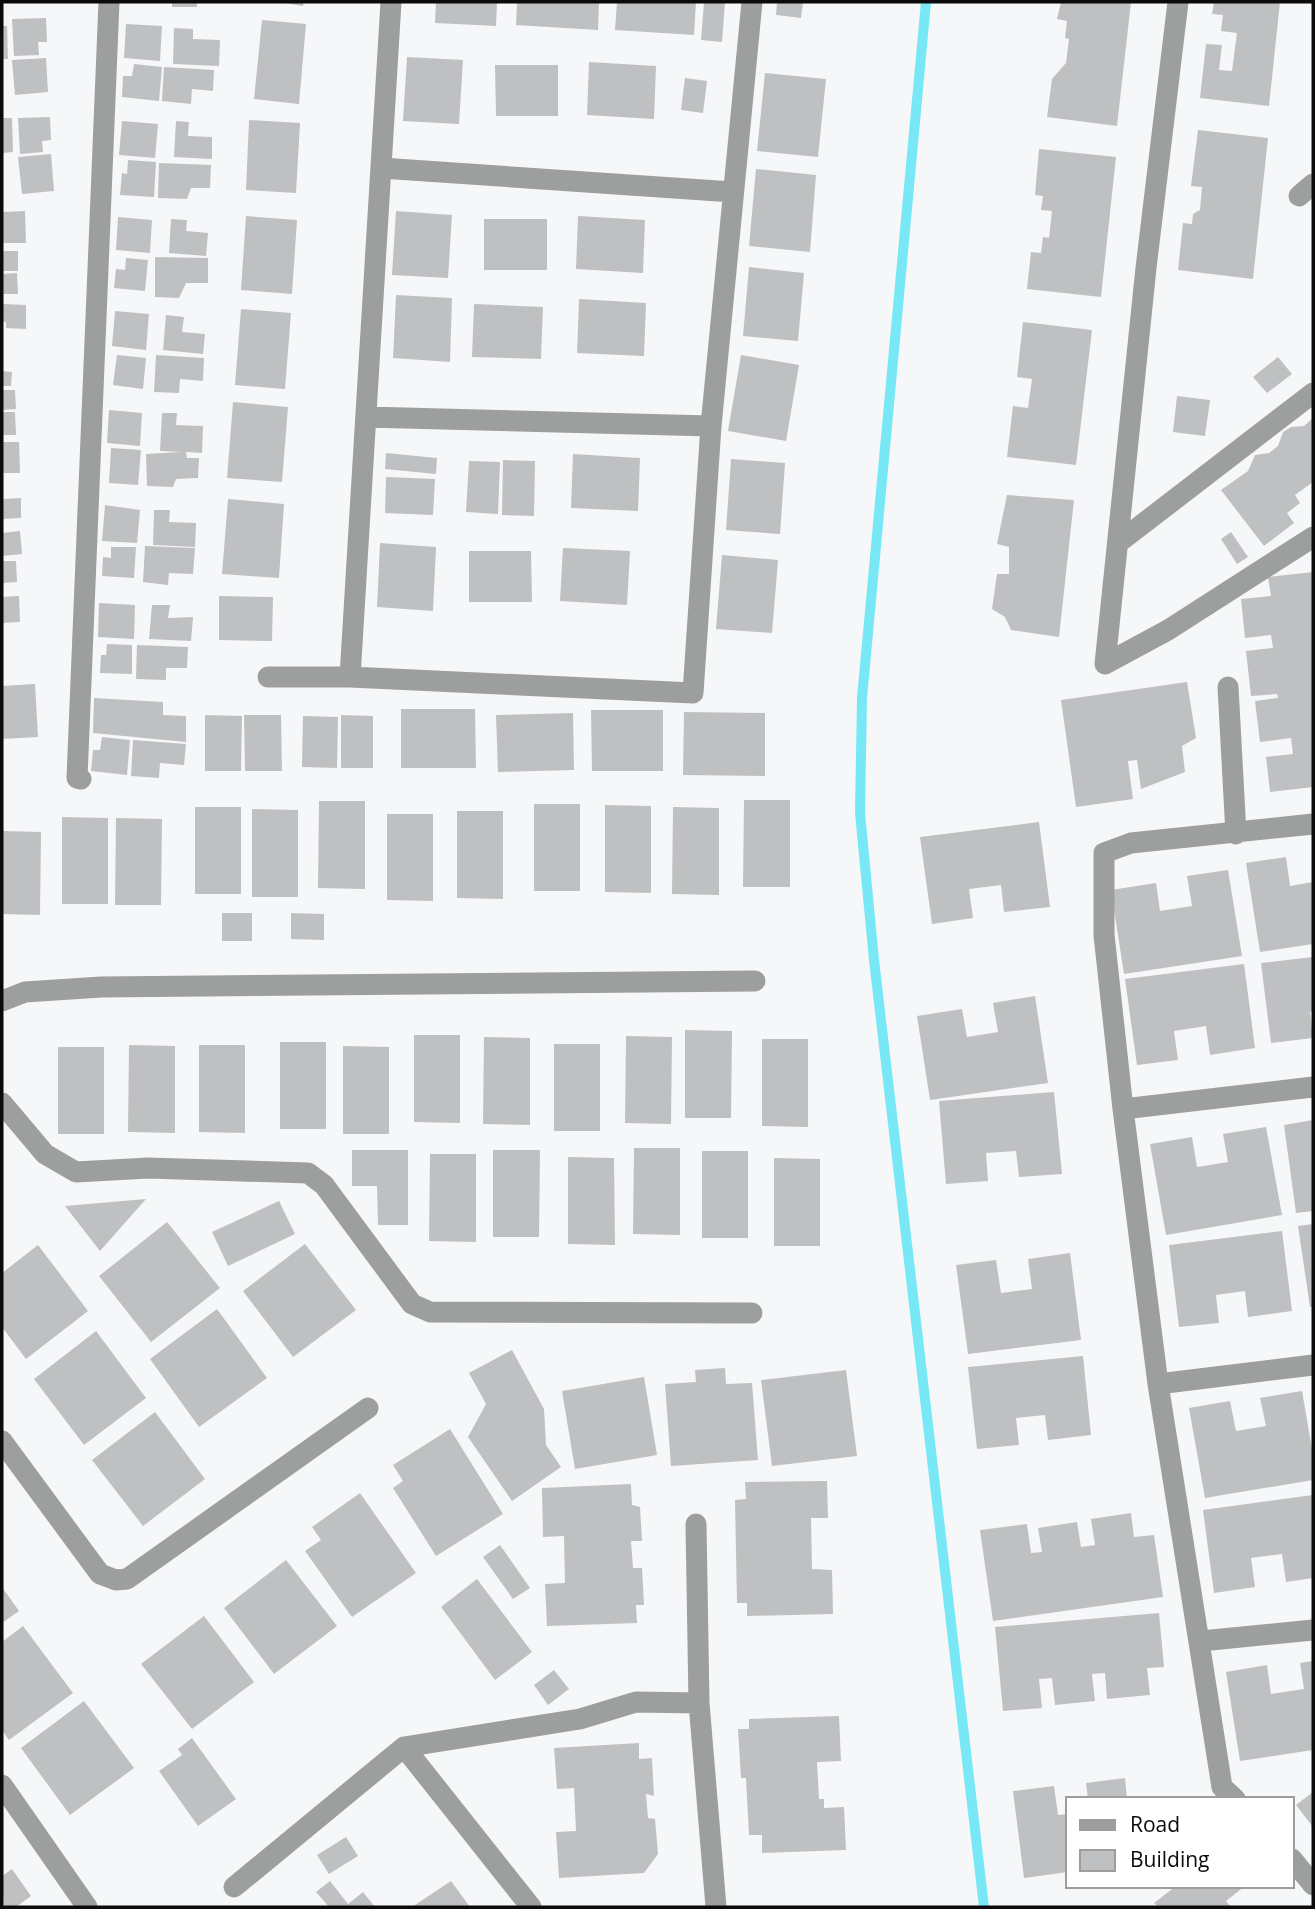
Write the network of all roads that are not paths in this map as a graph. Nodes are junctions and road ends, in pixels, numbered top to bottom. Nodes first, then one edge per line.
1 (109, 2) edge
2 (391, 2) edge
3 (752, 2) edge
4 (1178, 2) edge
5 (381, 168) junction
6 (733, 192) junction
7 (1313, 393) edge
8 (366, 417) junction
9 (711, 426) junction
10 (1313, 537) edge
11 (1118, 543) junction
12 (268, 677) dead end
13 (350, 677) junction
14 (1228, 687) dead end
15 (81, 779) dead end
16 (1313, 824) edge
17 (1236, 834) junction
18 (755, 981) dead end
19 (2, 1002) edge
20 (1313, 1087) edge
21 (2, 1103) edge
22 (1123, 1109) junction
23 (752, 1314) dead end
24 (1313, 1365) edge
25 (1158, 1384) junction
26 (368, 1408) dead end
27 (2, 1441) edge
28 (696, 1524) dead end
29 (1313, 1630) edge
30 (1201, 1641) junction
31 (699, 1703) junction
32 (404, 1747) junction
33 (2, 1785) edge
34 (1233, 1797) edge
35 (1294, 1861) edge
36 (1313, 1885) edge
37 (234, 1887) dead end
38 (87, 1907) edge
39 (531, 1907) edge
40 (716, 1907) edge

1 - 15 street
2 - 5 street
3 - 6 street
4 - 11 street
5 - 6 street
5 - 8 street
6 - 9 street
7 - 11 street
8 - 9 street
8 - 13 street
9 - 13 street
10 - 11 street
12 - 13 street
14 - 17 street
16 - 17 street
17 - 22 street
18 - 19 street
20 - 22 street
21 - 23 street
22 - 25 street
24 - 25 street
25 - 30 street
26 - 27 street
28 - 31 street
29 - 30 street
30 - 34 street
31 - 32 street
31 - 40 street
32 - 37 street
32 - 39 street
33 - 38 street
35 - 36 street

